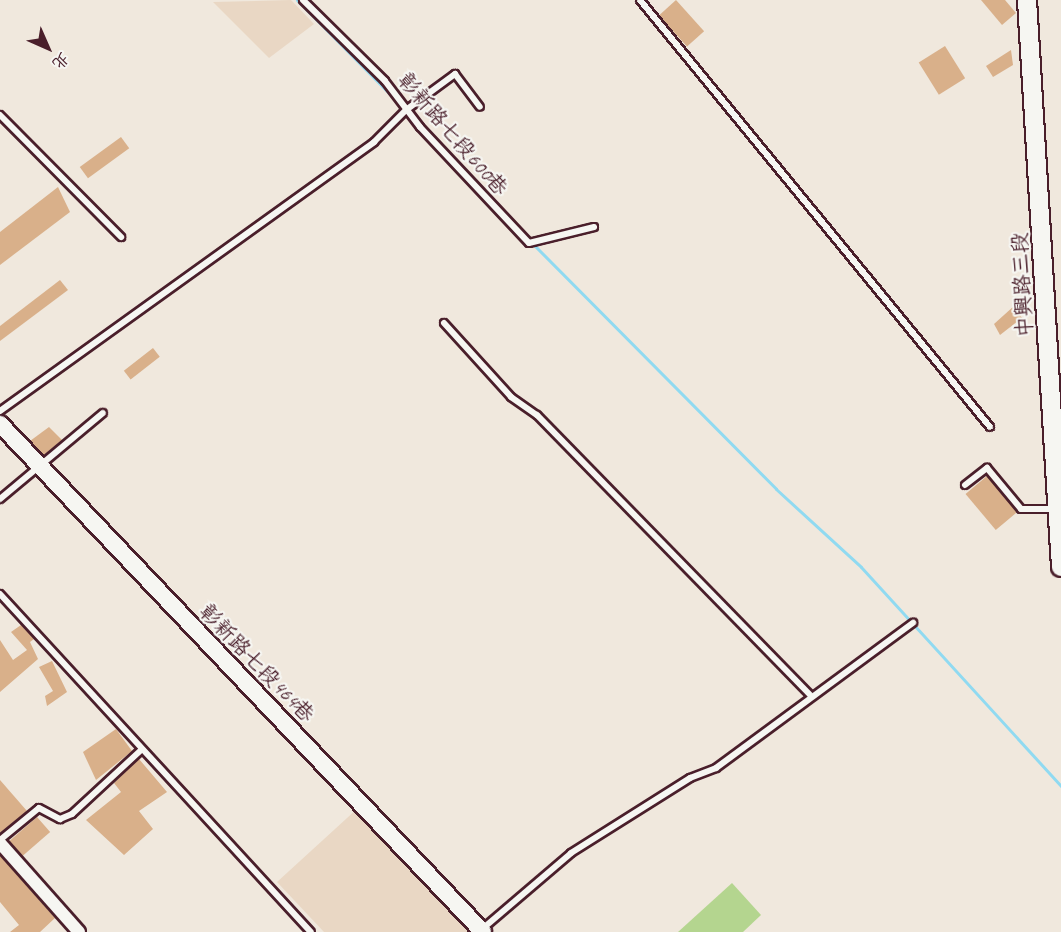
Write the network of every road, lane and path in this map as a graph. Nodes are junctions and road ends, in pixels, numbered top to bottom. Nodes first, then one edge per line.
1 (303, 0) edge
2 (640, 0) edge
3 (1027, 0) edge
4 (1038, 0) edge
5 (480, 107) dead end
6 (406, 110) junction
7 (0, 116) edge
8 (594, 227) dead end
9 (121, 237) dead end
10 (444, 323) dead end
11 (1061, 368) edge
12 (0, 411) edge
13 (103, 413) dead end
14 (0, 423) edge
15 (990, 427) dead end
16 (37, 467) junction
17 (965, 485) dead end
18 (0, 499) edge
19 (1058, 509) junction
20 (1061, 567) edge
21 (0, 594) edge
22 (913, 623) dead end
23 (810, 695) junction
24 (141, 750) junction
25 (0, 841) edge
26 (481, 931) edge
27 (79, 932) edge
28 (311, 932) edge

1 - 6 lane, 彰新路七段600巷
2 - 15 lane
3 - 19 main road, 中興路三段
4 - 11 main road, 中興路三段
5 - 6 lane
6 - 8 lane, 彰新路七段600巷
6 - 12 lane
7 - 9 lane
10 - 23 lane
13 - 16 lane
14 - 16 street, 彰新路七段464巷
16 - 18 lane
16 - 26 street, 彰新路七段464巷
17 - 19 lane
19 - 20 main road, 中興路三段
21 - 24 lane
22 - 23 lane
23 - 26 lane
24 - 25 lane
24 - 28 lane
25 - 27 street

